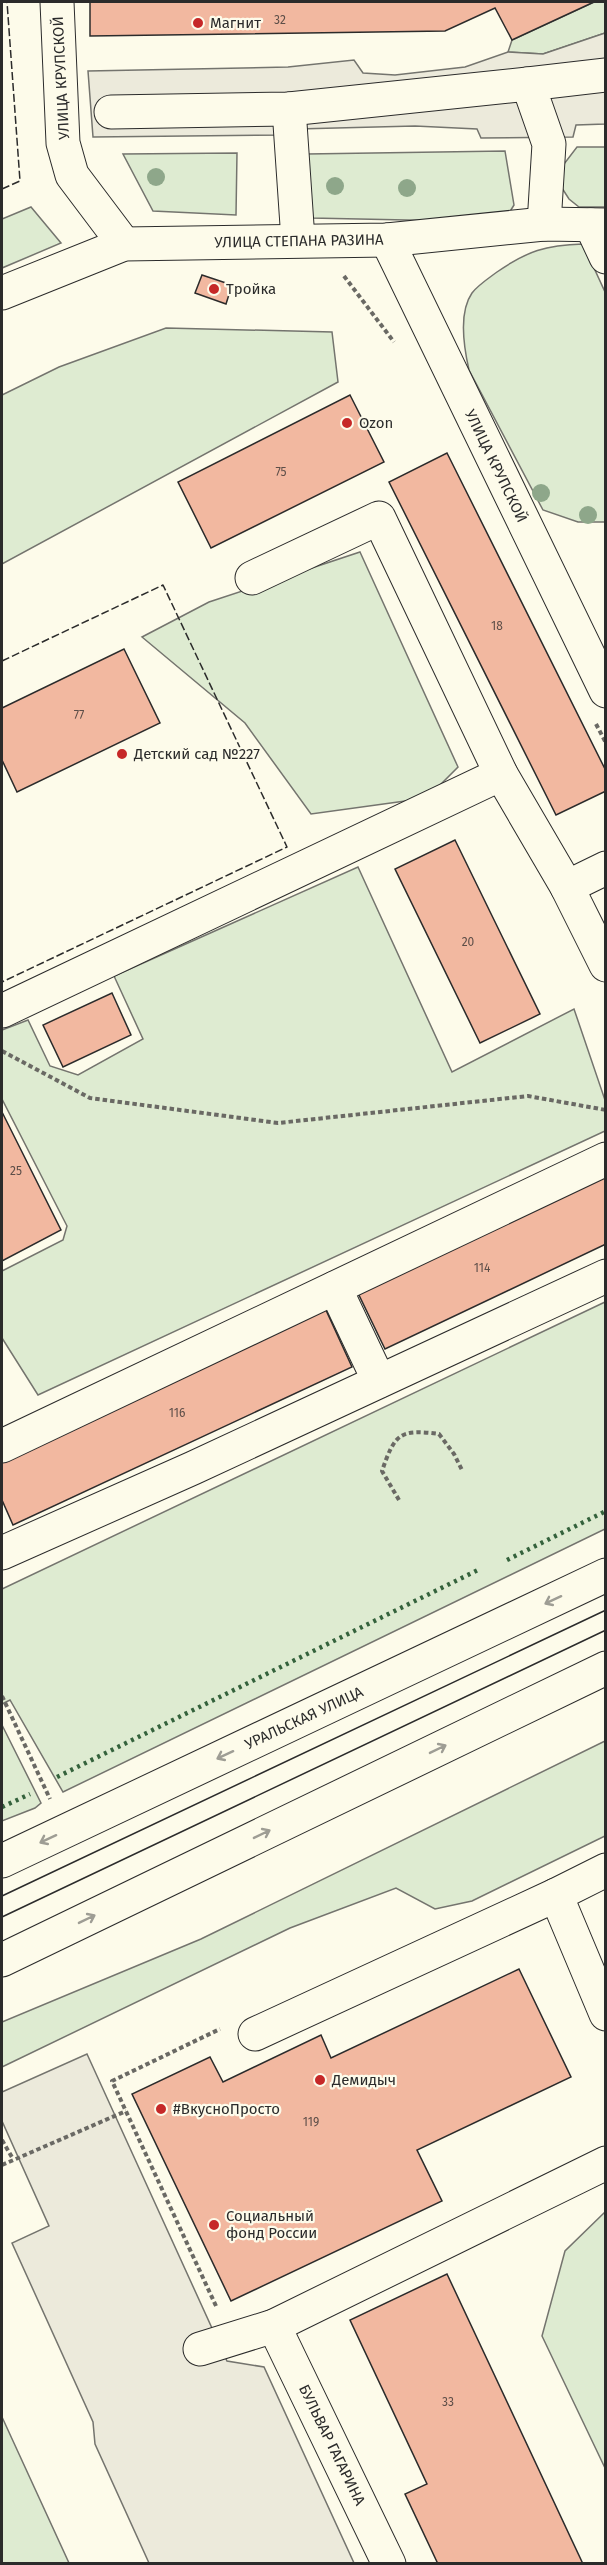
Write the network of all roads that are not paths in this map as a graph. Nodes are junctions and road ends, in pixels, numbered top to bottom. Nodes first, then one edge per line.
1 (57, 2) edge
2 (606, 75) edge
3 (528, 84) junction
4 (289, 109) junction
5 (111, 112) dead end
6 (544, 224) junction
7 (598, 225) edge
8 (298, 240) junction
9 (387, 240) junction
10 (124, 244) junction
11 (606, 257) edge
12 (2, 293) edge
13 (252, 578) dead end
14 (606, 691) edge
15 (501, 774) junction
16 (606, 868) edge
17 (567, 887) junction
18 (606, 966) edge
19 (2, 1011) edge
20 (606, 1159) edge
21 (606, 1276) edge
22 (335, 1288) junction
23 (379, 1381) junction
24 (2, 1446) edge
25 (2, 1553) edge
26 (606, 1575) edge
27 (606, 1668) edge
28 (2, 1861) edge
29 (606, 1870) edge
30 (556, 1895) junction
31 (2, 1959) edge
32 (606, 2014) edge
33 (255, 2034) road end
34 (606, 2163) edge
35 (274, 2326) junction
36 (200, 2349) dead end
37 (389, 2564) edge

1 - 10 street, УЛИЦА КРУПСКОЙ
2 - 3 street
3 - 4 street
3 - 6 street
4 - 5 street
4 - 8 street
6 - 7 street, УЛИЦА СТЕПАНА РАЗИНА
6 - 9 street, УЛИЦА СТЕПАНА РАЗИНА
7 - 11 street
8 - 9 street, УЛИЦА СТЕПАНА РАЗИНА
8 - 10 street, УЛИЦА СТЕПАНА РАЗИНА
9 - 14 street, УЛИЦА КРУПСКОЙ
10 - 12 street, УЛИЦА СТЕПАНА РАЗИНА
13 - 15 street
15 - 17 street
15 - 19 street
16 - 17 street
17 - 18 street
20 - 22 street
21 - 23 street
22 - 23 street
22 - 24 street
23 - 25 street
26 -> 28 street, УРАЛЬСКАЯ УЛИЦА
31 -> 27 street
29 - 30 street
30 - 32 street
30 - 33 street
34 - 35 street
35 - 36 street
35 - 37 street, БУЛЬВАР ГАГАРИНА

